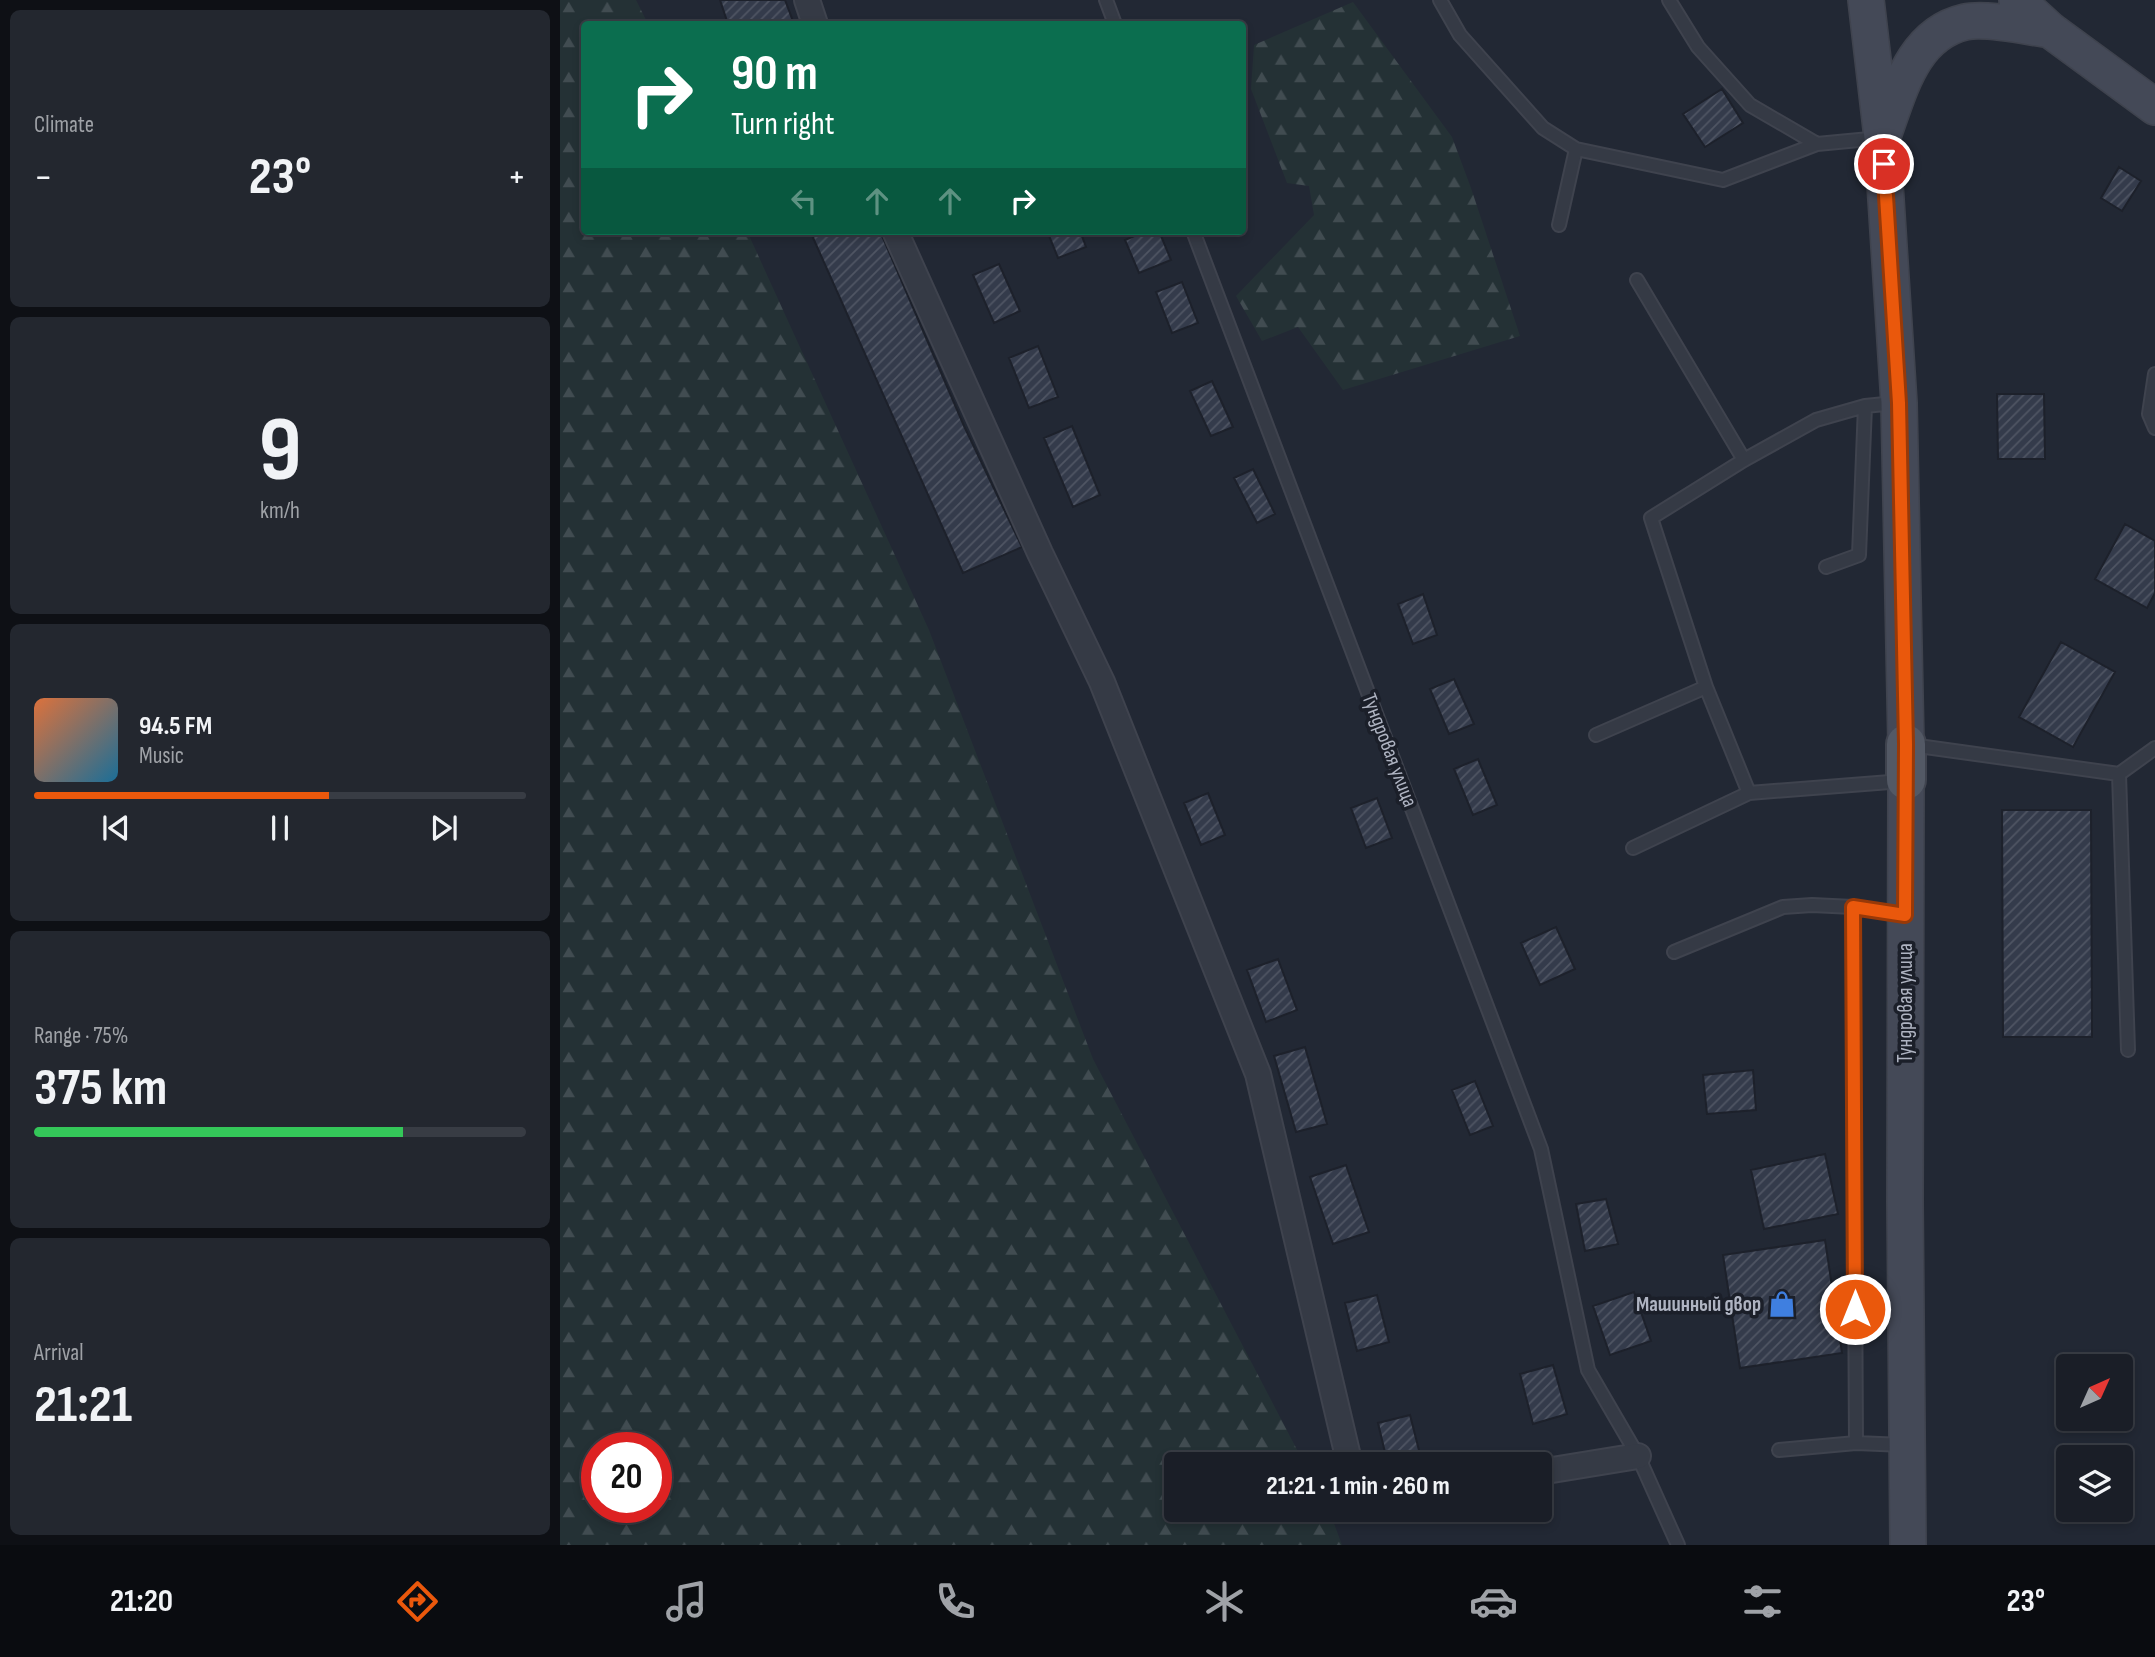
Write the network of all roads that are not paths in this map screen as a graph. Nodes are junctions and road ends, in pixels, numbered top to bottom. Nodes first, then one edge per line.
1 (807, 0) edge
2 (1106, 0) edge
3 (1440, 0) edge
4 (1669, 0) edge
5 (1866, 0) edge
6 (2017, 0) edge
7 (814, 21) edge
8 (1114, 21) edge
9 (2050, 30) junction
10 (2155, 107) edge
11 (1882, 137) junction
12 (1816, 144) junction
13 (1576, 149) junction
14 (1559, 225) dead end
15 (897, 235) edge
16 (1195, 235) edge
17 (1637, 280) dead end
18 (2155, 374) edge
19 (1899, 403) junction
20 (1865, 406) junction
21 (2155, 428) edge
22 (1744, 460) junction
23 (1826, 567) dead end
24 (1706, 687) junction
25 (1596, 735) dead end
26 (2155, 748) edge
27 (1906, 762) junction
28 (2119, 774) junction
29 (1749, 793) junction
30 (1633, 848) dead end
31 (1853, 907) junction
32 (1905, 915) junction
33 (1674, 952) dead end
34 (2128, 1050) dead end
35 (1856, 1443) junction
36 (1907, 1445) junction
37 (1779, 1450) dead end
38 (1346, 1452) edge
39 (1638, 1456) junction
40 (1552, 1470) edge
41 (1678, 1545) edge
42 (1908, 1545) edge

1 - 7 street
2 - 8 lane
3 - 13 lane
4 - 12 lane
5 - 11 main road, Тундровая улица
6 - 9 main road
9 - 10 main road
9 - 11 main road
11 - 12 lane
11 - 19 main road, Тундровая улица
12 - 13 lane
13 - 14 lane
15 - 38 street
16 - 39 lane, Тундровая улица
17 - 22 lane
18 - 21 lane
19 - 20 lane
19 - 27 main road, Тундровая улица
20 - 22 lane
20 - 23 lane
22 - 24 lane
24 - 25 lane
24 - 29 lane
26 - 28 lane
27 - 28 lane
27 - 29 lane
27 - 32 main road, Тундровая улица
28 - 34 lane
29 - 30 lane
31 - 32 lane
31 - 33 lane
31 - 35 lane
32 - 36 main road, Тундровая улица
35 - 36 lane
35 - 37 lane
36 - 42 main road, Тундровая улица
39 - 40 street
39 - 41 lane, Тундровая улица

